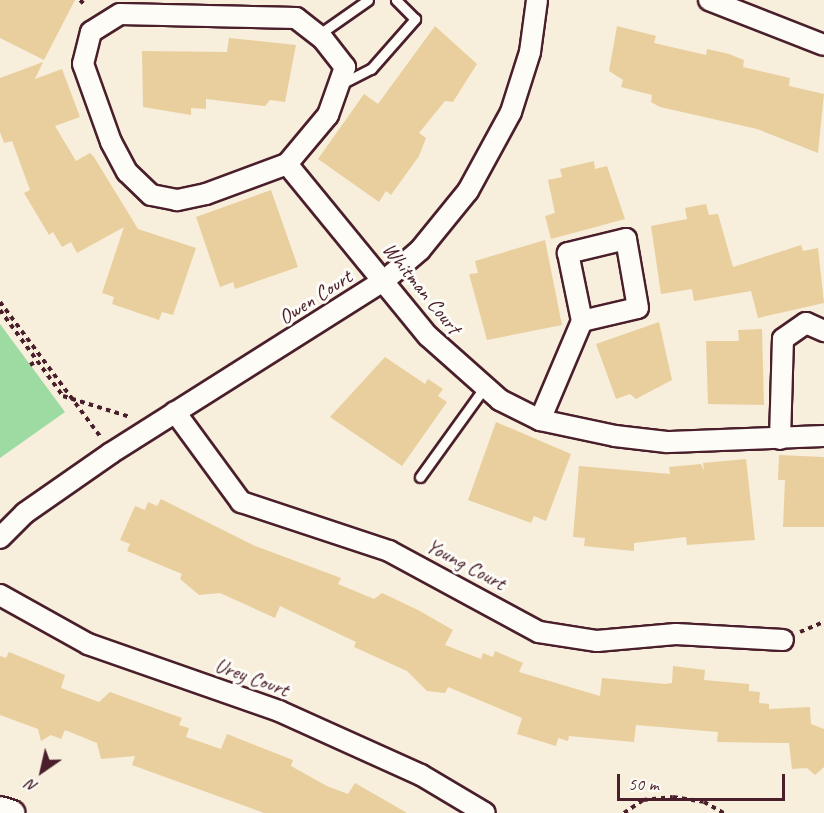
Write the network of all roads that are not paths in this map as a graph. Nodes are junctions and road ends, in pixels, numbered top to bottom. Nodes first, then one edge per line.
1 (368, 0) edge
2 (396, 0) edge
3 (537, 0) edge
4 (709, 0) edge
5 (317, 35) junction
6 (824, 45) edge
7 (339, 86) junction
8 (286, 164) junction
9 (385, 280) junction
10 (582, 321) junction
11 (824, 331) edge
12 (484, 388) junction
13 (175, 412) junction
14 (540, 420) junction
15 (824, 436) edge
16 (780, 439) junction
17 (420, 477) dead end
18 (0, 538) edge
19 (0, 595) edge
20 (783, 640) dead end
21 (0, 809) edge
22 (12, 813) edge
23 (485, 813) edge

1 - 5 lane
2 - 7 lane
3 - 9 street, Owen Court
4 - 6 street
5 - 7 street
5 - 8 street
7 - 8 street
8 - 9 street, Whitman Court
9 - 12 street, Whitman Court
9 - 13 street, Owen Court
10 - 10 street
10 - 14 street
11 - 16 street
12 - 14 street, Whitman Court
12 - 17 lane
13 - 18 street, Owen Court
13 - 20 street, Young Court
14 - 16 street, Whitman Court
15 - 16 street, Whitman Court
19 - 23 street, Urey Court
21 - 22 street

